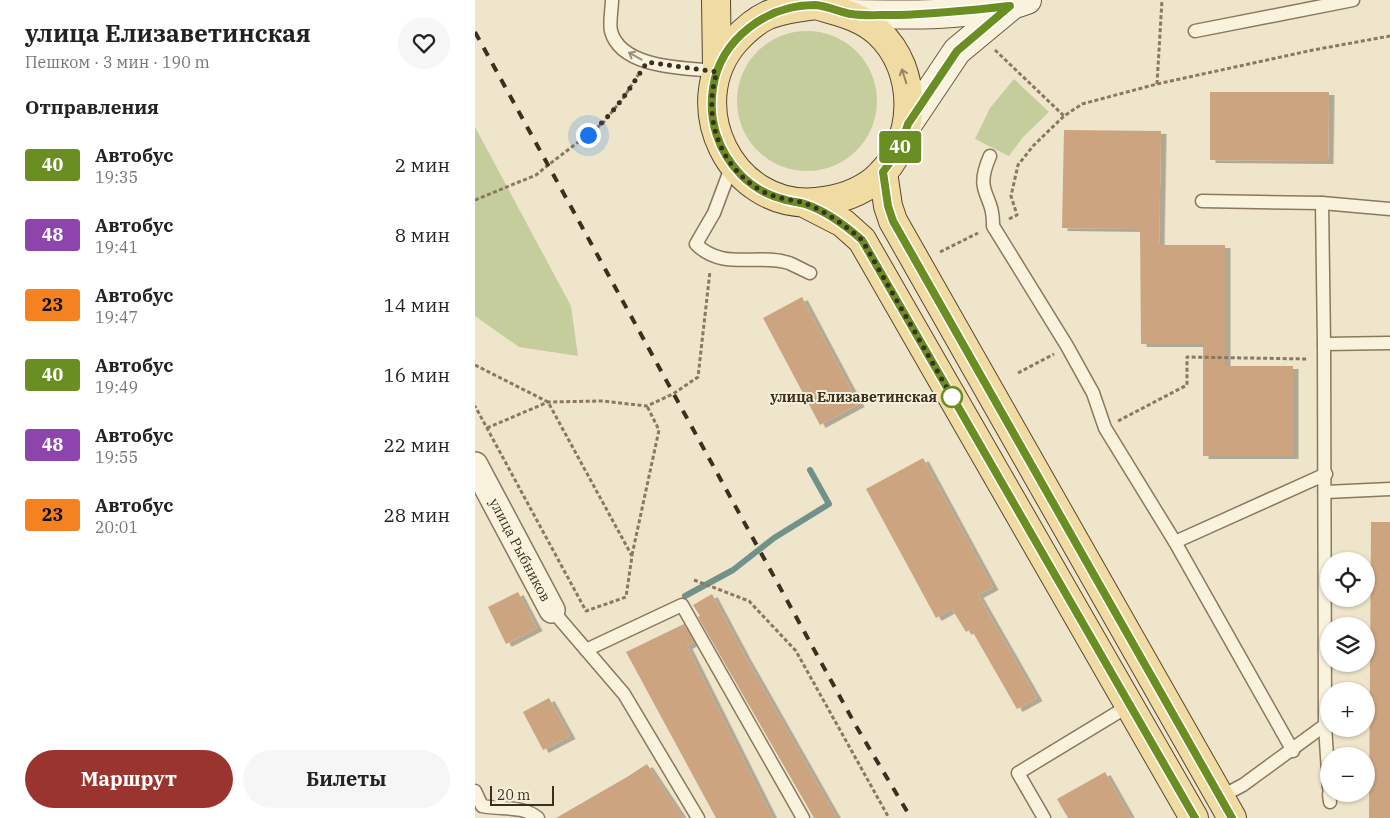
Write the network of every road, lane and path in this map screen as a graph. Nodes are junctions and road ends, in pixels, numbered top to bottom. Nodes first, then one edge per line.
1 (612, 0) edge
2 (716, 0) edge
3 (1162, 0) edge
4 (1353, 0) edge
5 (809, 3) edge
6 (1019, 3) edge
7 (851, 14) junction
8 (1195, 32) dead end
9 (1390, 36) edge
10 (995, 50) dead end
11 (647, 62) junction
12 (717, 72) junction
13 (1157, 84) junction
14 (1064, 116) junction
15 (908, 124) junction
16 (990, 156) dead end
17 (732, 165) junction
18 (883, 172) junction
19 (475, 200) edge
20 (1202, 201) dead end
21 (1322, 203) junction
22 (804, 204) junction
23 (1390, 209) edge
24 (993, 226) junction
25 (941, 252) dead end
26 (711, 254) junction
27 (810, 273) dead end
28 (1324, 344) junction
29 (1390, 344) edge
30 (1325, 359) junction
31 (1043, 360) dead end
32 (475, 365) edge
33 (1018, 373) dead end
34 (548, 402) junction
35 (475, 406) edge
36 (647, 406) junction
37 (487, 428) junction
38 (1105, 428) junction
39 (475, 465) edge
40 (1326, 474) junction
41 (1390, 489) edge
42 (1326, 492) junction
43 (1175, 542) junction
44 (632, 556) junction
45 (694, 580) dead end
46 (551, 610) joint
47 (586, 650) junction
48 (1325, 682) edge
49 (1130, 705) junction
50 (1320, 729) edge
51 (1293, 751) junction
52 (475, 791) edge
53 (1226, 807) edge
54 (538, 818) edge
55 (698, 818) edge
56 (803, 818) edge
57 (889, 818) edge
58 (1044, 818) edge
59 (1195, 818) edge

11 -> 1 lane
2 - 12 main road
3 - 13 path
4 - 8 lane
5 - 7 main road
5 - 12 main road
6 - 7 main road
6 - 15 main road
15 -> 7 main road
9 - 13 path
10 - 14 path
11 - 12 lane
11 - 19 path
12 - 17 main road
13 - 14 path
14 - 24 path
15 - 18 main road
16 - 24 lane
17 - 22 main road
17 - 26 lane
18 - 22 main road
18 - 53 main road
20 - 21 lane
21 - 23 lane
21 - 28 lane
22 - 49 main road
24 - 25 path
24 - 38 lane
26 - 27 lane
26 - 36 path
28 - 29 lane
28 - 30 lane
30 - 38 path
30 - 40 lane
31 - 33 path
32 - 34 path
34 - 36 path
34 - 37 path
34 - 44 path
35 - 37 path
36 - 44 path
37 - 44 path
38 - 43 lane
39 - 46 street, улица Рыбников
40 - 42 lane
40 - 43 lane
41 - 42 lane
42 - 48 lane
43 - 51 lane
45 - 57 path
46 - 47 lane
47 - 55 lane
47 - 56 lane
49 - 58 lane
49 - 59 main road
50 - 51 lane
51 - 53 lane
52 - 54 lane

